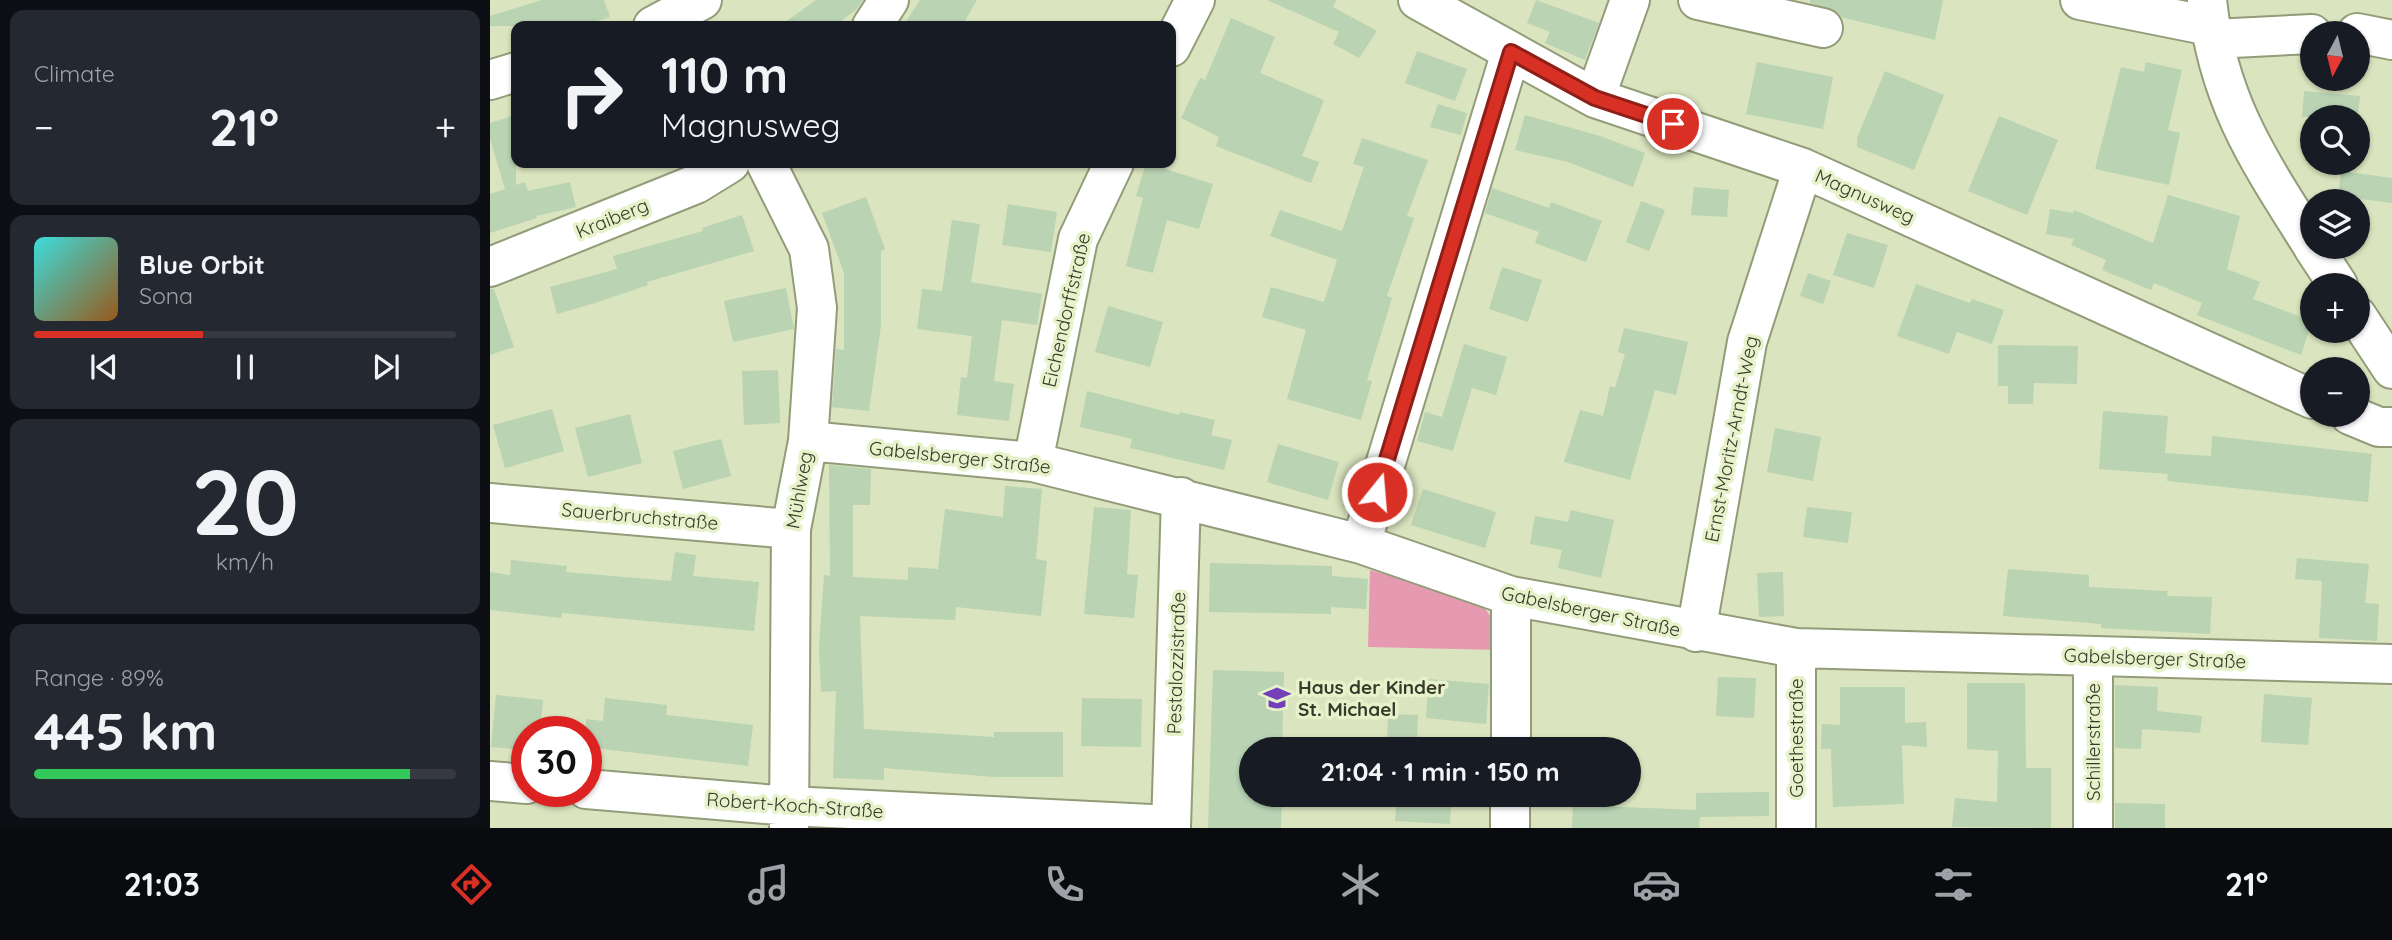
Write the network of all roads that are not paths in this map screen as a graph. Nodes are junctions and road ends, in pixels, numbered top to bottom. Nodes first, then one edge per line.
1 (702, 0) edge
2 (890, 0) edge
3 (1195, 0) edge
4 (1418, 0) edge
5 (1630, 0) edge
6 (1698, 0) edge
7 (2080, 0) edge
8 (662, 21) edge
9 (875, 21) edge
10 (2210, 22) edge
11 (1823, 28) dead end
12 (2300, 33) edge
13 (2370, 36) edge
14 (1176, 37) edge
15 (2392, 40) edge
16 (1511, 52) junction
17 (511, 74) edge
18 (490, 80) edge
19 (1595, 98) junction
20 (722, 168) edge
21 (768, 168) edge
22 (1112, 168) edge
23 (1803, 168) junction
24 (2300, 227) edge
25 (490, 267) edge
26 (2370, 336) edge
27 (2392, 369) edge
28 (2300, 394) edge
29 (2370, 423) edge
30 (2392, 427) edge
31 (808, 441) junction
32 (1033, 462) junction
33 (1181, 497) junction
34 (490, 503) edge
35 (791, 529) junction
36 (1361, 544) junction
37 (1511, 596) junction
38 (1696, 632) junction
39 (1796, 648) junction
40 (2093, 656) junction
41 (2392, 664) edge
42 (1511, 737) edge
43 (490, 781) edge
44 (511, 783) edge
45 (602, 791) edge
46 (1510, 807) edge
47 (789, 817) edge
48 (1171, 826) edge
49 (1510, 828) edge
50 (1796, 828) edge
51 (2093, 828) edge

1 - 8 street
2 - 9 street
3 - 14 street
4 - 16 street, Magnusweg
5 - 19 street
6 - 11 street
7 - 10 street
10 - 12 street
10 - 24 street
13 - 15 street
16 - 19 street, Magnusweg
16 - 36 street
17 - 18 street
19 - 23 street, Magnusweg
20 - 25 street, Kraiberg
21 - 31 street, Mühlweg
22 - 32 street, Eichendorffstraße
23 - 28 street, Magnusweg
23 - 38 street, Ernst-Moritz-Arndt-Weg
26 - 27 street
29 - 30 street
31 - 32 street, Gabelsberger Straße
31 - 35 street, Mühlweg
32 - 33 street, Gabelsberger Straße
33 - 36 street, Gabelsberger Straße
33 - 48 street, Pestalozzistraße
34 - 35 street, Sauerbruchstraße
35 - 47 street, Mühlweg
36 - 37 street, Gabelsberger Straße
37 - 38 street, Gabelsberger Straße
37 - 42 street
38 - 39 street, Gabelsberger Straße
39 - 40 street, Gabelsberger Straße
39 - 50 street, Goethestraße
40 - 41 street, Gabelsberger Straße
40 - 51 street, Schillerstraße
43 - 44 street
45 - 47 street, Robert-Koch-Straße
46 - 49 street
47 - 48 street, Robert-Koch-Straße

